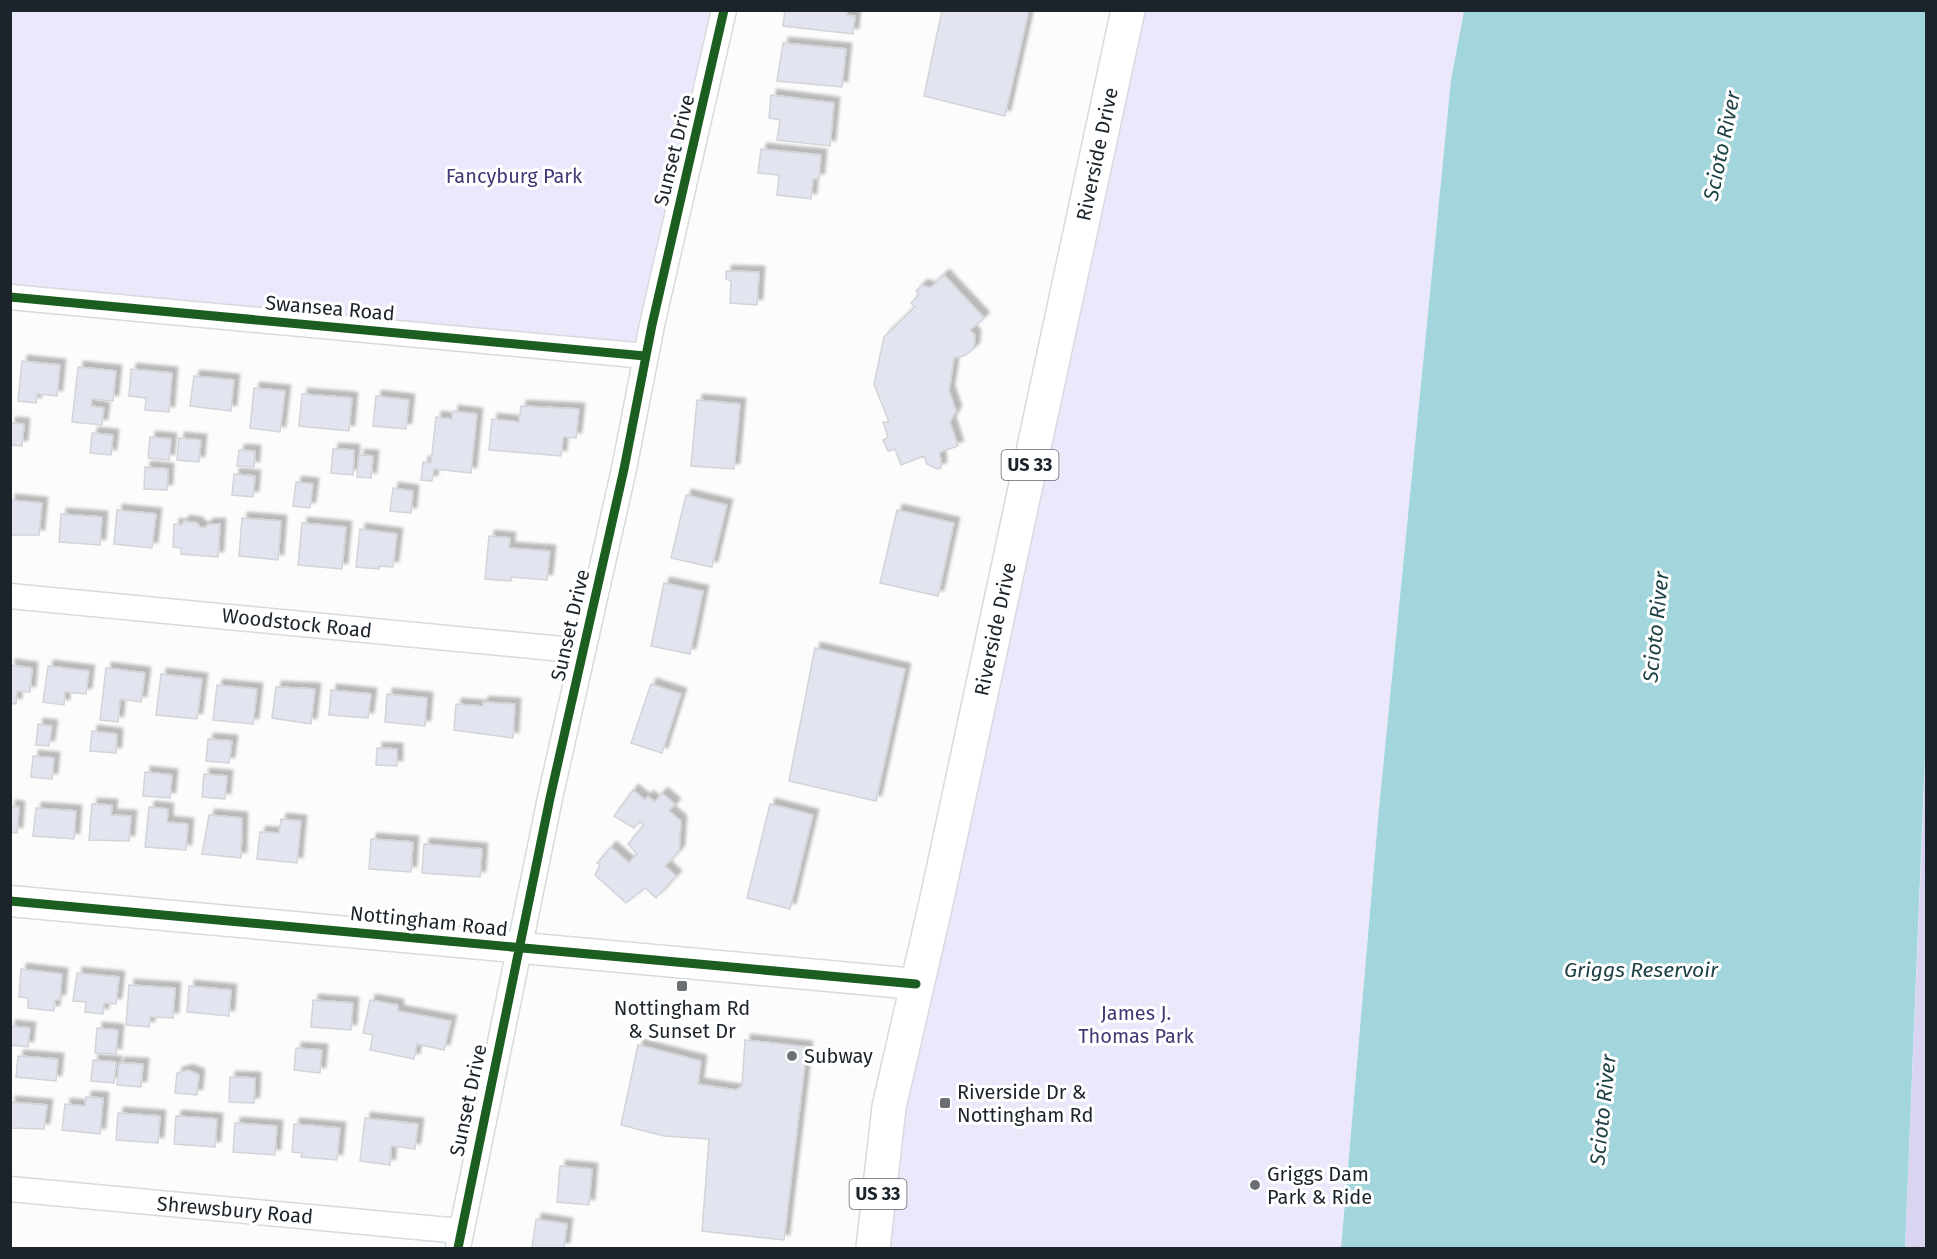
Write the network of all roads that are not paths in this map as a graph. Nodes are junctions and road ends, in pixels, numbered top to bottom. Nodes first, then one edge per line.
1 (724, 10) edge
2 (1128, 10) edge
3 (10, 297) edge
4 (645, 356) junction
5 (10, 596) edge
6 (583, 651) junction
7 (10, 901) edge
8 (520, 948) junction
9 (916, 984) junction
10 (10, 1189) edge
11 (459, 1240) edge
12 (873, 1248) edge

1 - 4 street, Sunset Drive
2 - 9 main road, Riverside Drive / US 33
3 - 4 street, Swansea Road
4 - 6 street, Sunset Drive
5 - 6 street, Woodstock Road
6 - 8 street, Sunset Drive
7 - 8 street, Nottingham Road
8 - 9 street, Nottingham Road
8 - 11 street, Sunset Drive
9 - 12 main road, Riverside Drive / US 33
10 - 11 street, Shrewsbury Road

